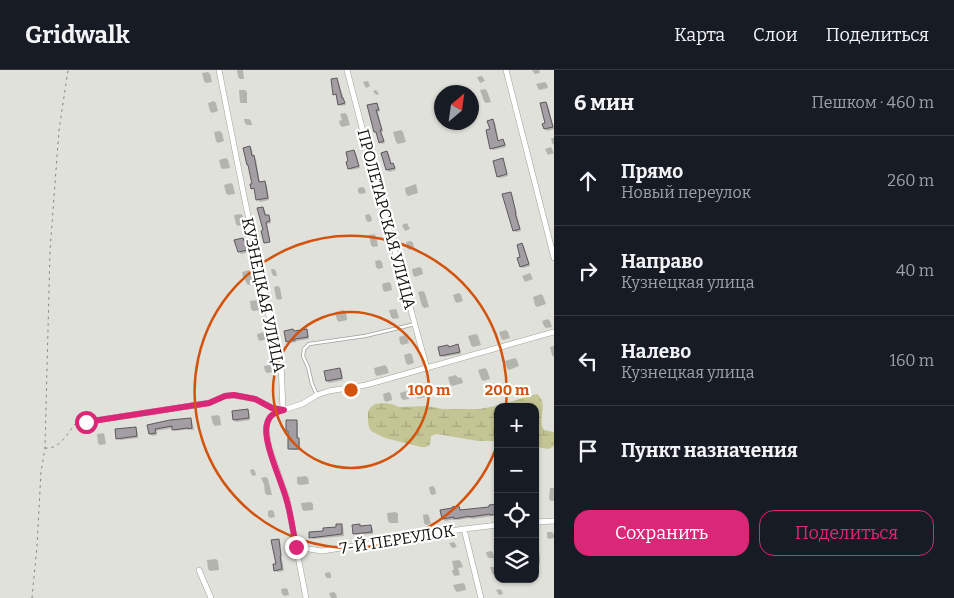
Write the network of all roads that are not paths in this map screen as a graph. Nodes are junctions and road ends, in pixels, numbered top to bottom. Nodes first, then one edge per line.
1 (219, 70) edge
2 (347, 70) edge
3 (506, 70) edge
4 (554, 258) edge
5 (415, 324) junction
6 (554, 332) edge
7 (427, 368) junction
8 (316, 395) junction
9 (284, 410) junction
10 (86, 422) road end
11 (554, 521) edge
12 (539, 522) edge
13 (494, 525) edge
14 (464, 529) junction
15 (296, 547) junction
16 (200, 570) dead end
17 (211, 598) edge
18 (306, 598) edge
19 (481, 598) edge

1 - 9 street, КУЗНЕЦКАЯ УЛИЦА
2 - 5 street, ПРОЛЕТАРСКАЯ УЛИЦА
3 - 4 street
5 - 7 street, ПРОЛЕТАРСКАЯ УЛИЦА
5 - 8 lane
6 - 7 street
7 - 8 street
8 - 9 street
9 - 10 street
9 - 15 street
11 - 12 street
13 - 14 street, 7-Й ПЕРЕУЛОК
14 - 15 street, 7-Й ПЕРЕУЛОК
14 - 19 street
15 - 18 street
16 - 17 street

